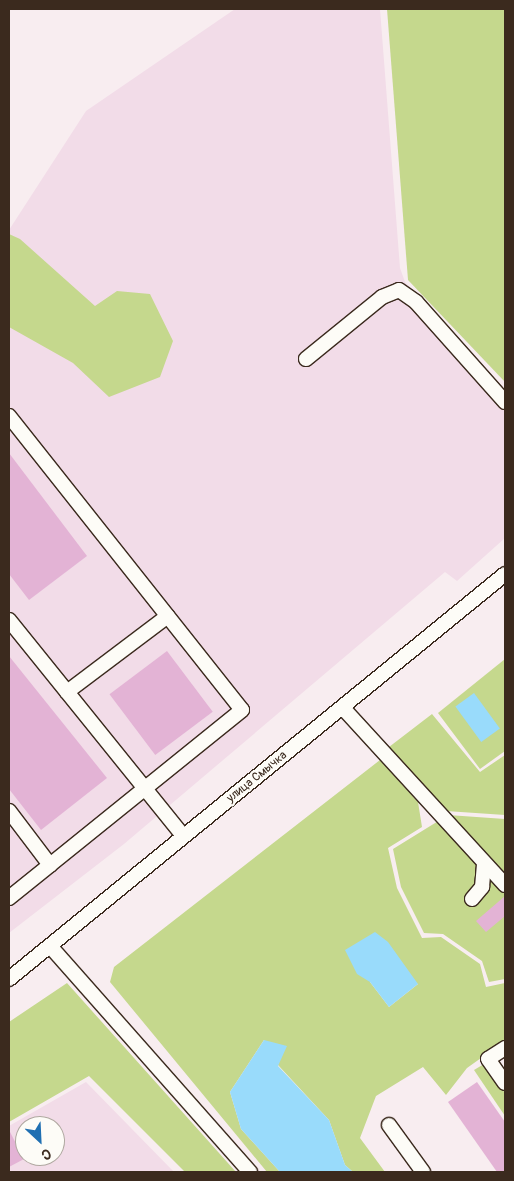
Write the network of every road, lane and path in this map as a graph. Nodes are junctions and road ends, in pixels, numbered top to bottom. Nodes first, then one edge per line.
1 (306, 359) dead end
2 (505, 402) edge
3 (9, 416) edge
4 (505, 574) edge
5 (168, 616) junction
6 (9, 620) edge
7 (67, 692) junction
8 (343, 708) junction
9 (144, 787) junction
10 (9, 812) edge
11 (183, 836) junction
12 (484, 863) junction
13 (50, 865) junction
14 (505, 886) edge
15 (9, 898) edge
16 (472, 899) dead end
17 (50, 946) junction
18 (9, 979) edge
19 (505, 1048) edge
20 (505, 1083) edge
21 (389, 1125) dead end
22 (250, 1172) edge
23 (423, 1172) edge

1 - 2 street
3 - 5 street
4 - 8 street, улица Смычка
5 - 7 street
5 - 9 street
6 - 7 street
7 - 9 street
8 - 11 street, улица Смычка
8 - 12 street
9 - 11 street
9 - 13 street
10 - 13 street
11 - 17 street, улица Смычка
12 - 14 street
12 - 16 street
13 - 15 street
17 - 18 street, улица Смычка
17 - 22 street
19 - 20 street
21 - 23 street

